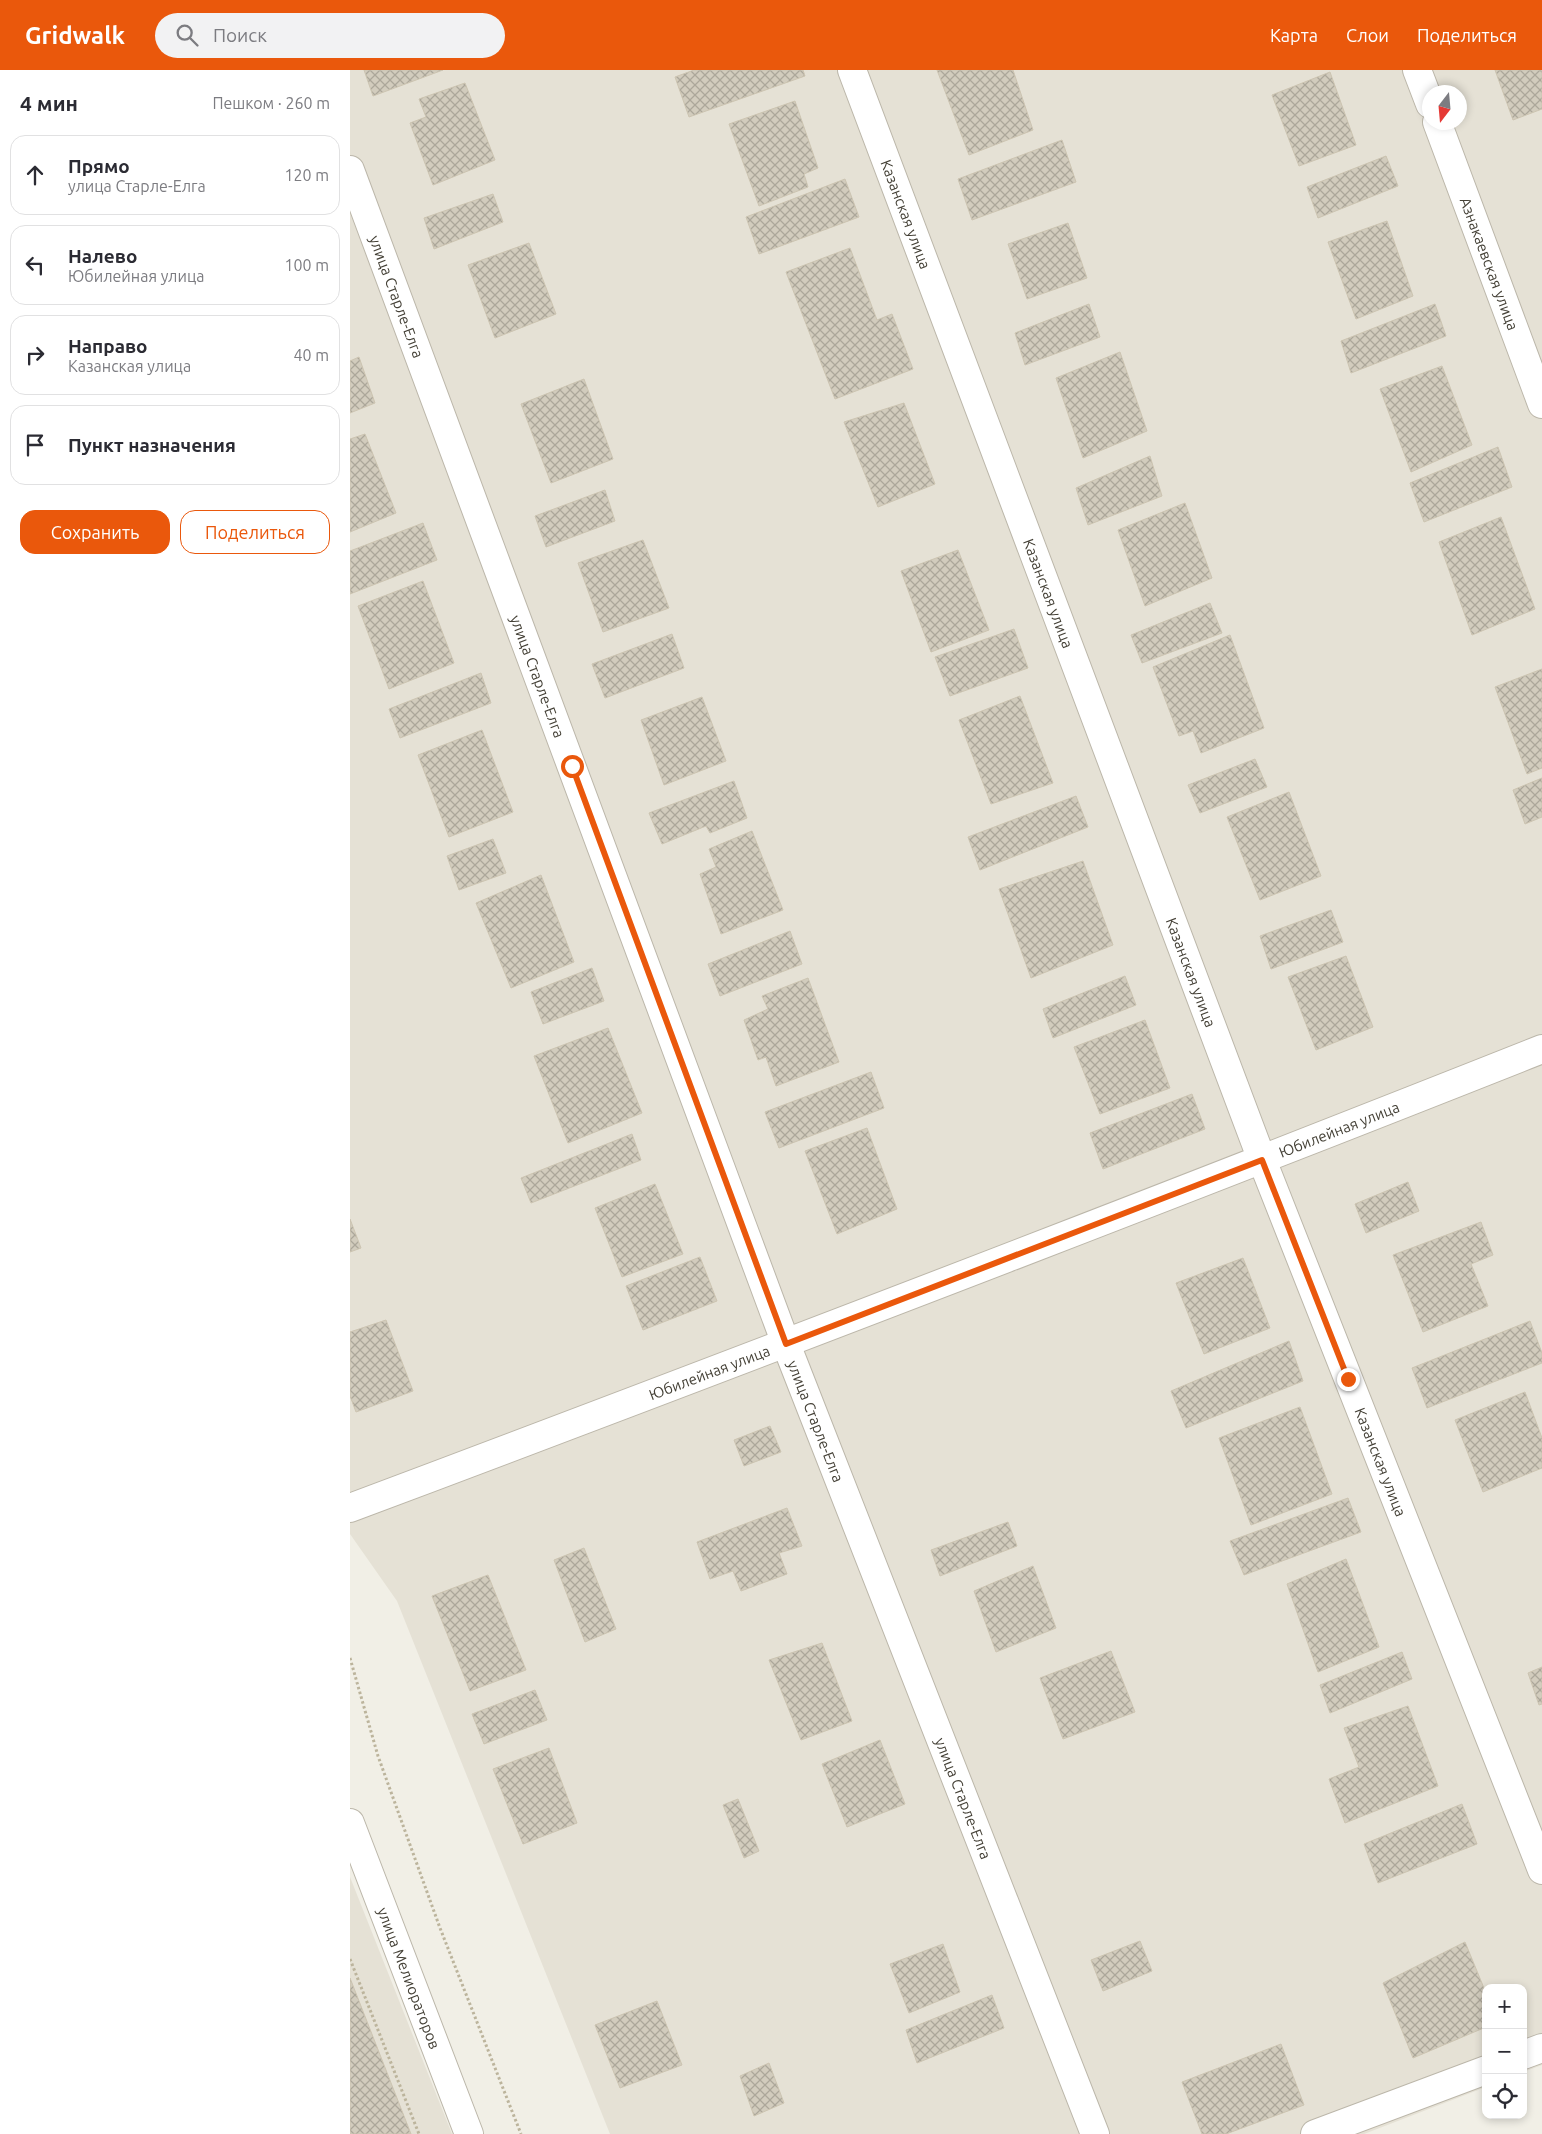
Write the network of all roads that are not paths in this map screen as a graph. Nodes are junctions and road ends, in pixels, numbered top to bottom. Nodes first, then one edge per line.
1 (852, 70) edge
2 (1417, 70) edge
3 (1423, 85) edge
4 (1440, 130) edge
5 (350, 170) edge
6 (1542, 404) edge
7 (1542, 1050) edge
8 (1262, 1160) junction
9 (786, 1344) junction
10 (350, 1508) edge
11 (350, 1823) edge
12 (1542, 1870) edge
13 (1542, 2048) edge
14 (1527, 2054) edge
15 (1482, 2071) edge
16 (469, 2134) edge
17 (1095, 2134) edge
18 (1315, 2134) edge

1 - 8 street, Казанская улица
2 - 3 street
4 - 6 street, Азнакаевская улица
5 - 9 street, улица Старле-Елга
7 - 8 street, Юбилейная улица
8 - 9 street, Юбилейная улица
8 - 12 street, Казанская улица
9 - 10 street, Юбилейная улица
9 - 17 street, улица Старле-Елга
11 - 16 street, улица Мелиораторов
13 - 14 street
15 - 18 street

